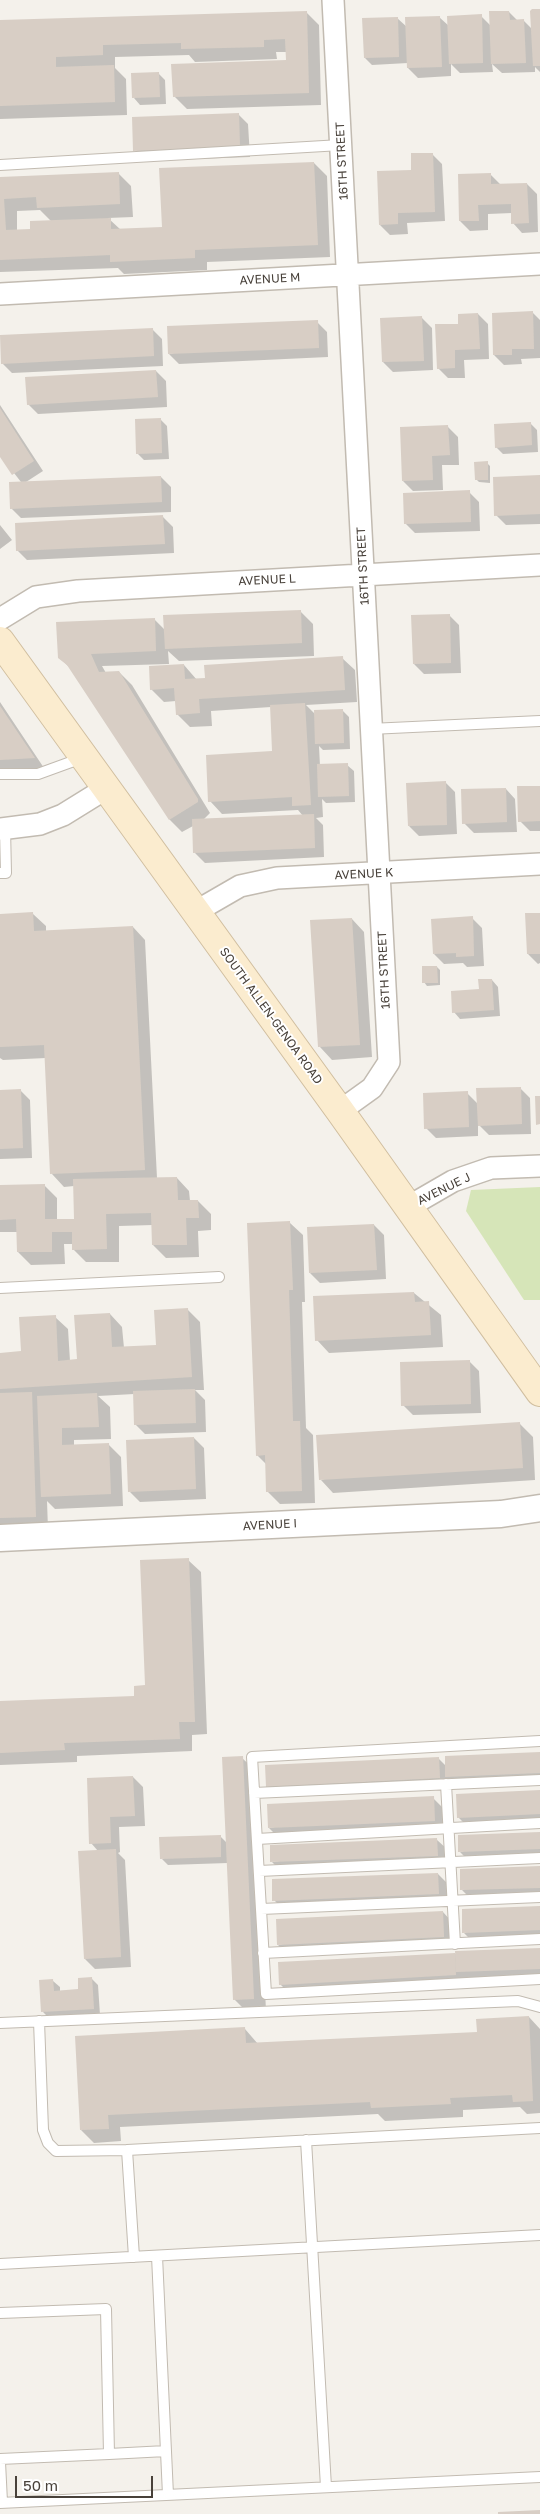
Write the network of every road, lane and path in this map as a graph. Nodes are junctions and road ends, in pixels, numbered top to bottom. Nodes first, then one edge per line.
1 (333, 0) edge
2 (341, 145) junction
3 (0, 165) edge
4 (540, 264) edge
5 (348, 275) junction
6 (0, 294) edge
7 (540, 565) edge
8 (364, 575) junction
9 (0, 619) edge
10 (0, 642) edge
11 (540, 721) edge
12 (370, 729) junction
13 (83, 758) junction
14 (0, 774) edge
15 (105, 789) junction
16 (2, 828) edge
17 (540, 864) edge
18 (0, 873) edge
19 (378, 873) junction
20 (196, 912) junction
21 (340, 1111) junction
22 (540, 1166) edge
23 (408, 1207) junction
24 (219, 1277) dead end
25 (0, 1288) edge
26 (540, 1392) edge
27 (540, 1508) edge
28 (0, 1538) edge
29 (540, 1741) edge
30 (540, 1780) edge
31 (446, 1784) junction
32 (254, 1793) junction
33 (540, 1824) edge
34 (449, 1828) junction
35 (257, 1839) junction
36 (540, 1858) edge
37 (451, 1862) junction
38 (259, 1871) junction
39 (540, 1897) edge
40 (453, 1901) junction
41 (261, 1910) junction
42 (540, 1939) edge
43 (455, 1944) junction
44 (263, 1954) junction
45 (540, 1979) edge
46 (540, 2007) edge
47 (39, 2022) junction
48 (0, 2023) edge
49 (540, 2128) edge
50 (306, 2140) junction
51 (127, 2150) junction
52 (540, 2235) edge
53 (312, 2247) junction
54 (157, 2256) junction
55 (134, 2257) junction
56 (0, 2264) edge
57 (0, 2313) edge
58 (166, 2452) junction
59 (109, 2454) junction
60 (0, 2460) edge
61 (540, 2476) edge
62 (326, 2487) junction
63 (168, 2495) junction
64 (1, 2502) edge

1 - 2 street, 16TH STREET
2 - 3 lane
2 - 5 street, 16TH STREET
4 - 5 street, AVENUE M
5 - 6 street, AVENUE M
5 - 8 street, 16TH STREET
7 - 8 street, AVENUE L
8 - 9 street, AVENUE L
8 - 12 street, 16TH STREET
10 - 13 main road, SOUTH ALLEN-GENOA ROAD
11 - 12 lane
12 - 19 street, 16TH STREET
13 - 14 lane
13 - 15 main road, SOUTH ALLEN-GENOA ROAD
15 - 16 street
15 - 20 main road, SOUTH ALLEN-GENOA ROAD
16 - 18 lane
17 - 19 street, AVENUE K
19 - 20 street, AVENUE K
19 - 21 street, 16TH STREET
20 - 21 main road, SOUTH ALLEN-GENOA ROAD
21 - 23 main road, SOUTH ALLEN-GENOA ROAD
22 - 23 street, AVENUE J
23 - 26 main road, SOUTH ALLEN-GENOA ROAD
24 - 25 lane
27 - 28 street, AVENUE I
29 - 32 lane
30 - 31 lane
31 - 32 lane
31 - 34 lane
32 - 35 lane
33 - 34 lane
34 - 35 lane
34 - 37 lane
35 - 38 lane
36 - 37 lane
37 - 38 lane
37 - 40 lane
38 - 41 lane
39 - 40 lane
40 - 41 lane
40 - 43 lane
41 - 44 lane
42 - 43 lane
43 - 44 lane
44 - 45 lane
46 - 47 lane
47 - 48 lane
47 - 51 lane
49 - 50 lane
50 - 51 lane
50 - 53 lane
51 - 55 lane
52 - 53 lane
53 - 54 lane
53 - 62 lane
54 - 55 lane
54 - 58 lane
55 - 56 lane
57 - 59 lane
58 - 59 lane
58 - 63 lane
59 - 60 lane
60 - 64 lane
61 - 62 lane
62 - 63 lane
63 - 64 lane

